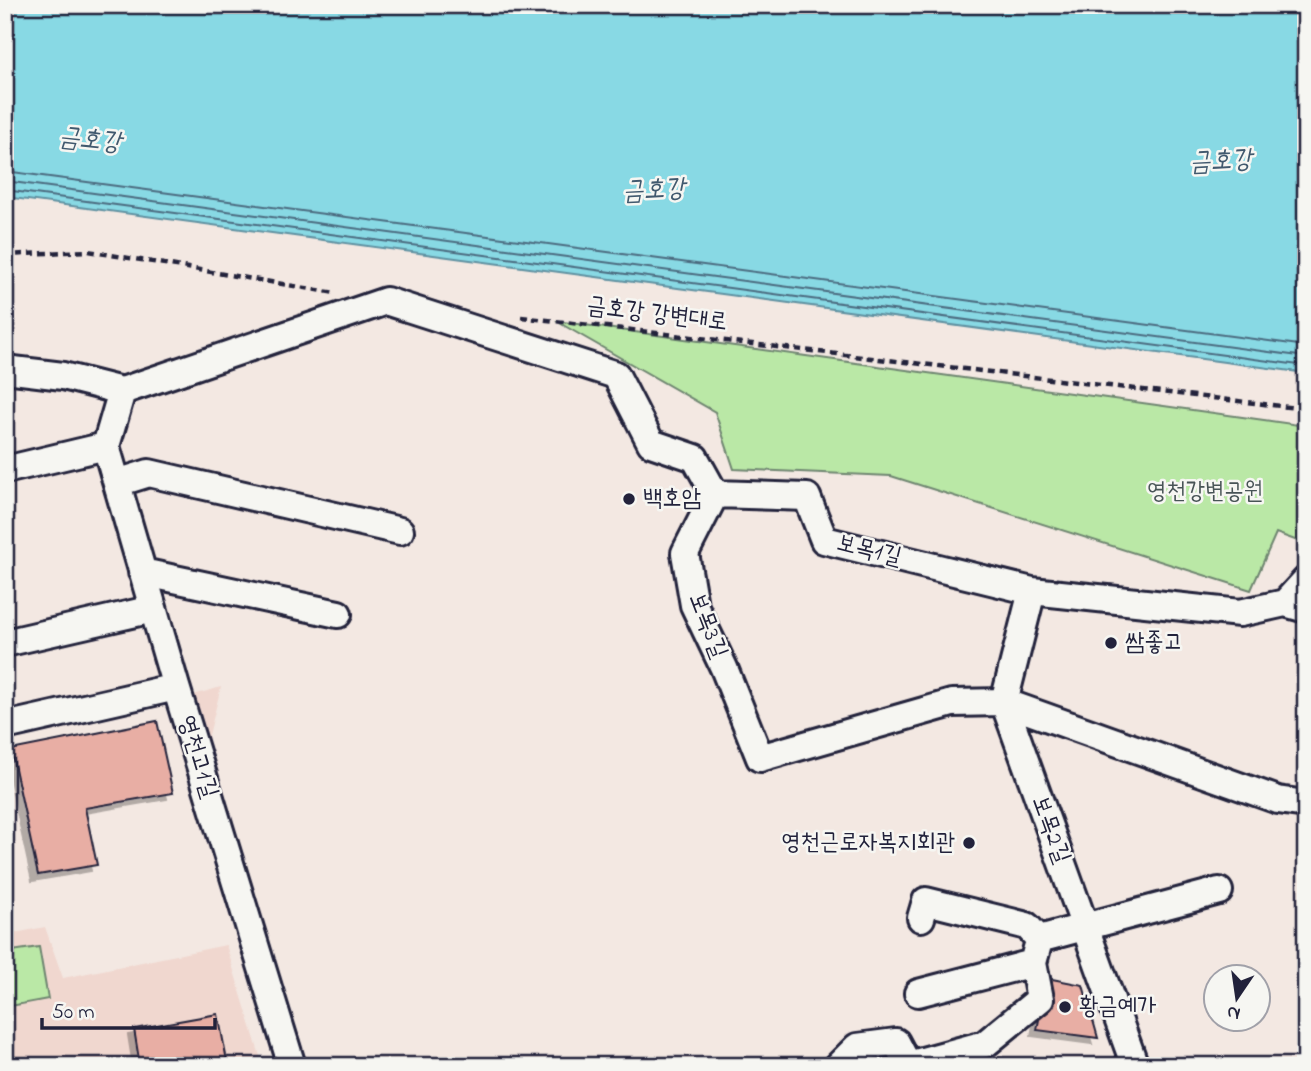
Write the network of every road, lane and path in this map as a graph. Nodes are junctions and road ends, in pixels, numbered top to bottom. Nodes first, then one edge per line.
1 (5, 255) edge
2 (345, 295) dead end
3 (517, 317) dead end
4 (5, 369) edge
5 (122, 391) junction
6 (1306, 409) edge
7 (106, 446) junction
8 (5, 470) edge
9 (117, 483) junction
10 (715, 494) junction
11 (400, 531) dead end
12 (142, 572) junction
13 (1306, 580) edge
14 (1032, 591) junction
15 (1295, 606) edge
16 (153, 609) junction
17 (338, 614) dead end
18 (5, 643) edge
19 (176, 687) junction
20 (1004, 702) junction
21 (5, 726) edge
22 (1306, 804) edge
23 (1219, 891) dead end
24 (921, 918) dead end
25 (1085, 927) junction
26 (1036, 951) junction
27 (918, 993) dead end
28 (990, 1055) edge
29 (292, 1066) edge
30 (838, 1066) edge
31 (1135, 1066) edge

1 - 2 path
3 - 6 path, 금호강 강변대로
4 - 5 street
5 - 7 street
5 - 10 street
7 - 8 street
7 - 9 street, 영천고1길
9 - 11 street
9 - 12 street, 영천고1길
10 - 14 street, 보목1길
10 - 20 street, 보목3길
12 - 16 street, 영천고1길
12 - 17 street
13 - 15 street, 보목1길
14 - 15 street, 보목1길
14 - 20 street
16 - 18 street
16 - 19 street, 영천고1길
19 - 21 street
19 - 29 street, 영천고1길
20 - 22 street
20 - 25 street, 보목2길
23 - 25 street
24 - 26 street
25 - 26 street
25 - 31 street, 보목2길
26 - 27 street
26 - 28 street
28 - 30 street

